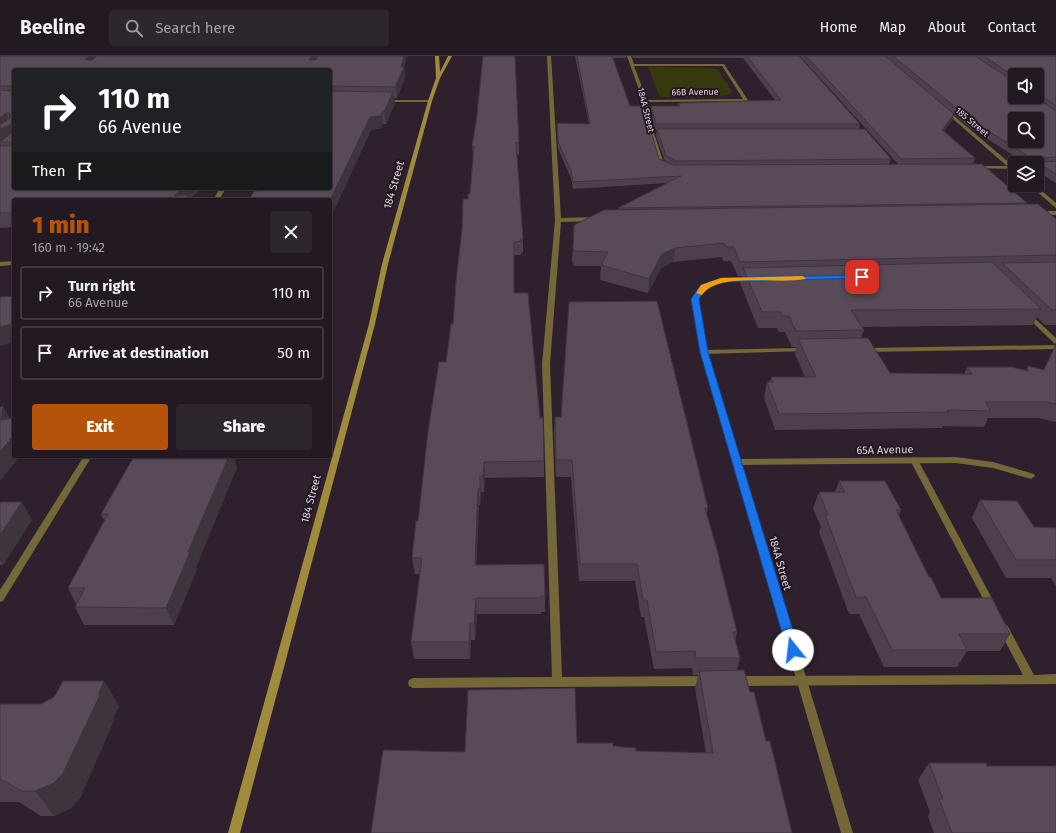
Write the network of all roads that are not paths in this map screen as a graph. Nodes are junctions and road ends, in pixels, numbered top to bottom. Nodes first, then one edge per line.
1 (437, 56) edge
2 (450, 56) edge
3 (549, 56) edge
4 (629, 56) edge
5 (633, 64) junction
6 (438, 78) junction
7 (382, 100) edge
8 (430, 101) junction
9 (646, 101) junction
10 (944, 109) edge
11 (652, 133) junction
12 (658, 133) edge
13 (1008, 163) edge
14 (972, 167) edge
15 (1008, 168) edge
16 (675, 170) edge
17 (1040, 192) edge
18 (1056, 206) edge
19 (1034, 213) edge
20 (1056, 213) edge
21 (558, 220) junction
22 (598, 220) edge
23 (12, 263) edge
24 (0, 264) edge
25 (760, 279) edge
26 (1024, 310) edge
27 (1056, 342) edge
28 (1056, 347) edge
29 (809, 350) edge
30 (857, 350) edge
31 (704, 352) junction
32 (87, 458) edge
33 (914, 460) junction
34 (737, 462) junction
35 (1031, 476) dead end
36 (0, 598) edge
37 (1030, 678) junction
38 (1056, 679) edge
39 (802, 680) junction
40 (557, 682) junction
41 (413, 683) dead end
42 (234, 833) edge
43 (847, 833) edge

1 - 6 main road, 184 Street
2 - 6 main road, 184 Street
3 - 21 street
4 - 5 street, 184A Street
5 - 9 street, 184A Street
5 - 9 street, 66B Avenue
6 - 8 main road, 184 Street
7 - 8 street
8 - 42 main road, 184 Street
9 - 11 street, 184A Street
10 - 13 street, 185 Street
11 - 12 street
11 - 16 street, 184A Street
14 - 15 street
17 - 18 street
19 - 20 street
21 - 22 street
21 - 40 street
23 - 24 street
25 - 31 street, 184A Street
26 - 27 street
28 - 30 street
29 - 31 street
31 - 34 street, 184A Street
32 - 36 street
33 - 34 street, 65A Avenue
33 - 35 street, 65A Avenue
33 - 37 street
34 - 39 street, 184A Street
37 - 38 street
37 - 39 street
39 - 40 street
39 - 43 street, 184A Street
40 - 41 street

